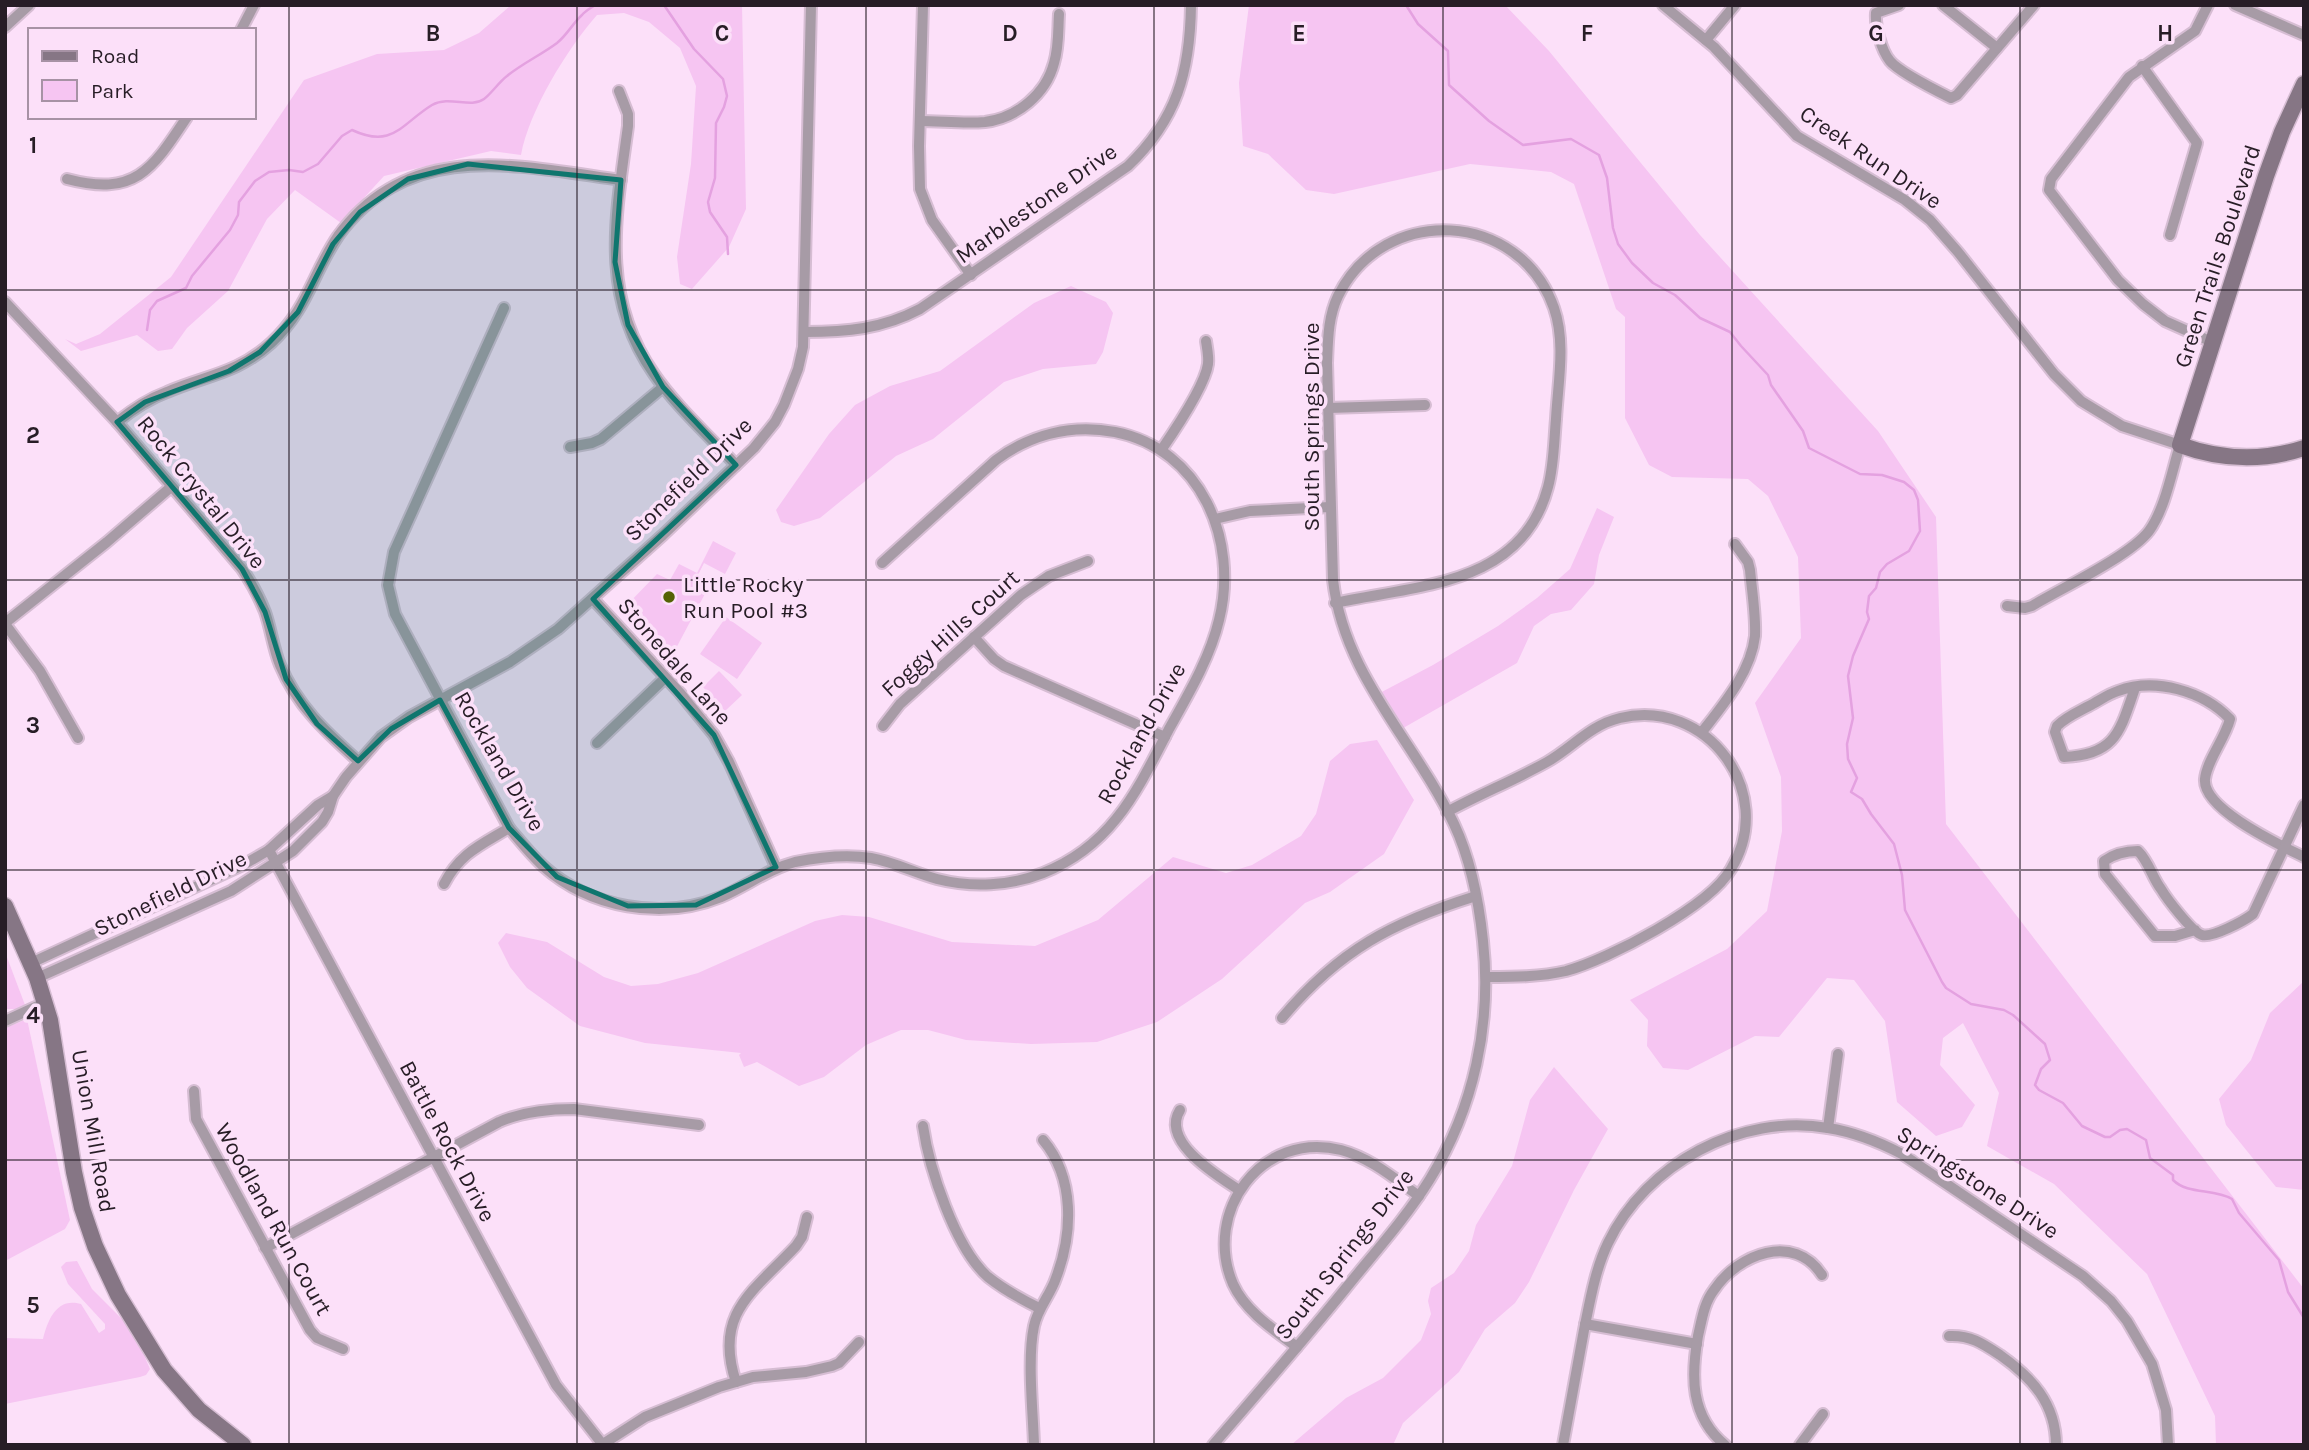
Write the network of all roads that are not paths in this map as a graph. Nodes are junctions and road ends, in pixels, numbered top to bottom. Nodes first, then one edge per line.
1 (29, 5) edge
2 (254, 5) edge
3 (811, 5) edge
4 (923, 5) edge
5 (1191, 5) edge
6 (1662, 5) edge
7 (1735, 5) edge
8 (1899, 5) edge
9 (1943, 5) edge
10 (2034, 5) edge
11 (2208, 5) edge
12 (2235, 5) edge
13 (1059, 14) dead end
14 (5, 27) edge
15 (242, 28) edge
16 (2304, 35) edge
17 (1706, 40) junction
18 (1997, 48) junction
19 (2143, 66) junction
20 (2304, 84) edge
21 (619, 91) dead end
22 (186, 119) edge
23 (920, 121) junction
24 (67, 179) dead end
25 (621, 180) junction
26 (2170, 235) dead end
27 (971, 275) junction
28 (5, 302) edge
29 (503, 308) dead end
30 (804, 331) junction
31 (1206, 341) dead end
32 (2212, 342) junction
33 (663, 387) junction
34 (1425, 405) dead end
35 (1328, 408) junction
36 (117, 422) junction
37 (2180, 445) junction
38 (570, 447) dead end
39 (2304, 448) edge
40 (1162, 449) junction
41 (736, 465) junction
42 (171, 487) junction
43 (1330, 507) junction
44 (1215, 519) junction
45 (1735, 544) dead end
46 (1088, 561) dead end
47 (882, 563) dead end
48 (593, 598) junction
49 (1335, 603) junction
50 (2007, 606) dead end
51 (5, 624) edge
52 (974, 637) junction
53 (665, 678) junction
54 (2135, 688) junction
55 (440, 700) junction
56 (883, 726) dead end
57 (1702, 732) junction
58 (1165, 737) junction
59 (78, 738) dead end
60 (597, 743) dead end
61 (358, 761) junction
62 (333, 796) junction
63 (2304, 805) edge
64 (1447, 812) junction
65 (509, 828) junction
66 (2285, 848) junction
67 (268, 850) junction
68 (2304, 857) edge
69 (276, 864) junction
70 (776, 867) junction
71 (444, 884) dead end
72 (1476, 896) junction
73 (5, 906) edge
74 (2195, 930) junction
75 (34, 970) junction
76 (1487, 977) junction
77 (44, 1003) junction
78 (1282, 1018) dead end
79 (5, 1021) edge
80 (1838, 1054) dead end
81 (194, 1091) dead end
82 (1180, 1110) dead end
83 (699, 1125) dead end
84 (923, 1126) dead end
85 (1828, 1128) junction
86 (1044, 1140) dead end
87 (433, 1158) junction
88 (1239, 1190) junction
89 (1419, 1196) junction
90 (807, 1217) dead end
91 (264, 1248) junction
92 (1822, 1275) dead end
93 (1039, 1308) junction
94 (1586, 1324) junction
95 (1949, 1336) dead end
96 (859, 1342) dead end
97 (1697, 1343) junction
98 (1297, 1347) junction
99 (343, 1349) dead end
100 (736, 1382) junction
101 (1823, 1413) dead end
102 (603, 1444) edge
103 (243, 1445) edge
104 (1034, 1445) edge
105 (1213, 1445) edge
106 (1563, 1445) edge
107 (1725, 1445) edge
108 (1800, 1445) edge
109 (2056, 1445) edge
110 (2168, 1445) edge

1 - 14 street
2 - 15 street
3 - 30 street, Stonefield Drive
4 - 23 street
5 - 27 street, Marblestone Drive
6 - 17 street, Creek Run Drive
7 - 17 street
8 - 18 street
9 - 18 street
10 - 18 street
11 - 19 street
12 - 16 street
13 - 23 street
17 - 37 street, Creek Run Drive
19 - 26 street
19 - 32 street
20 - 32 street, Green Trails Boulevard
21 - 25 street
22 - 24 street
23 - 27 street
25 - 33 street
25 - 36 street
27 - 30 street, Marblestone Drive
28 - 36 street, Rock Crystal Drive
29 - 55 street, Rockland Drive
30 - 41 street, Stonefield Drive
31 - 40 street
32 - 37 street, Green Trails Boulevard
33 - 38 street
33 - 41 street
34 - 35 street
35 - 43 street, South Springs Drive
35 - 49 street, South Springs Drive
36 - 42 street, Rock Crystal Drive
37 - 39 street
37 - 50 street
40 - 44 street, Rockland Drive
40 - 47 street, Rockland Drive
41 - 48 street, Stonefield Drive
42 - 51 street
42 - 61 street, Rock Crystal Drive
43 - 44 street
43 - 49 street, South Springs Drive
44 - 58 street, Rockland Drive
45 - 57 street
46 - 52 street, Foggy Hills Court
48 - 53 street, Stonedale Lane
48 - 55 street, Stonefield Drive
49 - 64 street, South Springs Drive
51 - 59 street
52 - 56 street, Foggy Hills Court
52 - 58 street
53 - 60 street
53 - 70 street, Stonedale Lane
54 - 54 street
54 - 66 street
55 - 61 street, Stonefield Drive
55 - 65 street, Rockland Drive
57 - 64 street
57 - 76 street
58 - 70 street, Rockland Drive
61 - 62 street, Stonefield Drive
62 - 67 street, Stonefield Drive
62 - 69 street, Stonefield Drive
63 - 66 street
64 - 72 street, South Springs Drive
65 - 70 street, Rockland Drive
65 - 71 street
66 - 68 street
66 - 74 street
67 - 69 street, Battle Rock Drive
67 - 75 street, Stonefield Drive
69 - 75 street, Stonefield Drive
69 - 87 street, Battle Rock Drive
72 - 76 street, South Springs Drive
72 - 78 street
73 - 75 street, Union Mill Road
74 - 74 street
75 - 77 street, Union Mill Road
76 - 89 street, South Springs Drive
77 - 79 street
77 - 103 street, Union Mill Road
80 - 85 street
81 - 91 street, Woodland Run Court
82 - 88 street
83 - 87 street
84 - 93 street
85 - 94 street, Springstone Drive
85 - 110 street, Springstone Drive
86 - 93 street
87 - 91 street
87 - 102 street, Battle Rock Drive
88 - 89 street
88 - 98 street
89 - 98 street, South Springs Drive
90 - 100 street
91 - 99 street, Woodland Run Court
92 - 97 street
93 - 104 street
94 - 97 street
94 - 106 street, Springstone Drive
95 - 109 street
96 - 100 street
97 - 107 street
98 - 105 street, South Springs Drive
100 - 102 street
101 - 108 street

